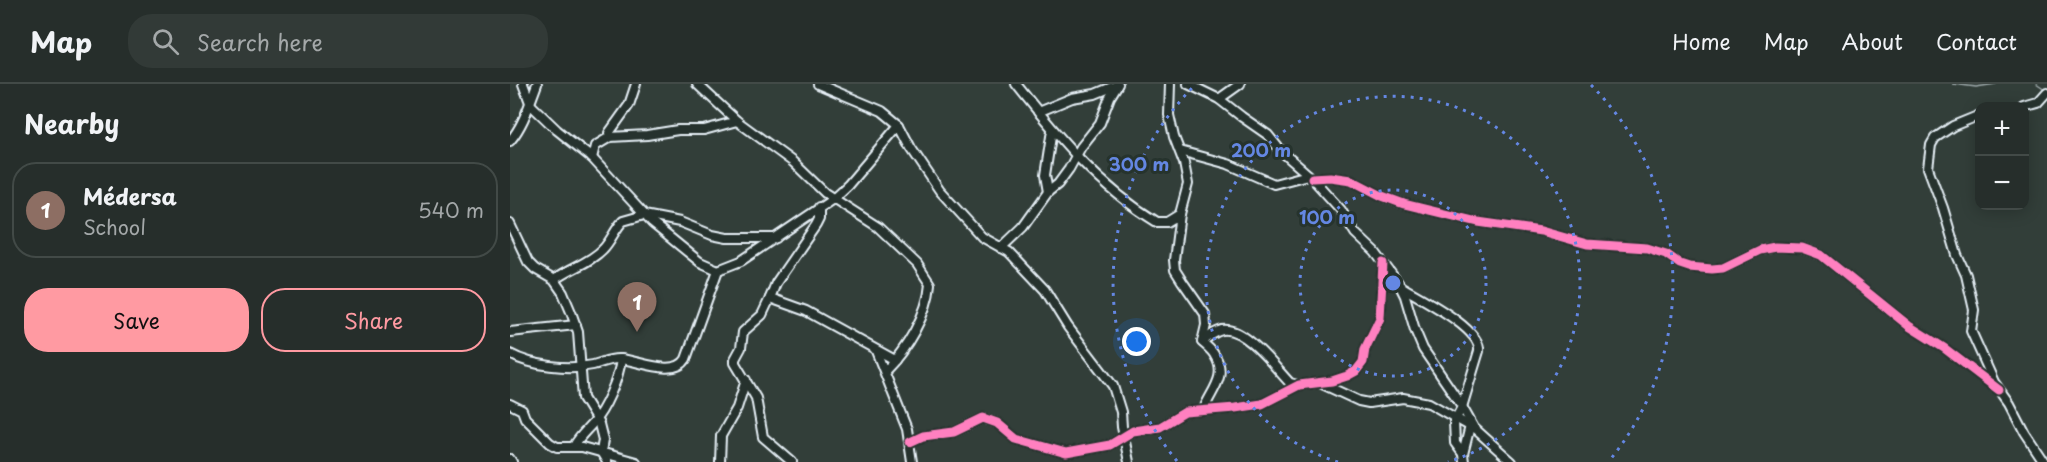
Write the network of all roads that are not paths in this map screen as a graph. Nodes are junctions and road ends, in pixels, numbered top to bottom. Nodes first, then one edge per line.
1 (523, 84) edge
2 (537, 84) edge
3 (636, 84) edge
4 (697, 84) edge
5 (818, 84) edge
6 (1016, 84) edge
7 (1118, 84) edge
8 (1170, 84) edge
9 (1188, 84) edge
10 (1240, 84) edge
11 (2047, 93) edge
12 (1219, 99) junction
13 (531, 105) junction
14 (2029, 106) edge
15 (1038, 112) junction
16 (1975, 117) edge
17 (737, 121) junction
18 (898, 125) junction
19 (1052, 130) junction
20 (610, 137) junction
21 (510, 141) edge
22 (1180, 151) junction
23 (1076, 156) junction
24 (592, 158) junction
25 (1310, 177) junction
26 (1048, 192) junction
27 (832, 199) junction
28 (819, 207) junction
29 (1180, 214) junction
30 (644, 215) junction
31 (510, 224) edge
32 (776, 238) junction
33 (1001, 248) junction
34 (1383, 263) junction
35 (718, 270) junction
36 (554, 280) junction
37 (1401, 286) junction
38 (770, 298) junction
39 (576, 325) junction
40 (510, 332) edge
41 (1202, 342) junction
42 (876, 351) junction
43 (510, 354) edge
44 (621, 359) junction
45 (895, 360) junction
46 (582, 366) junction
47 (885, 371) junction
48 (746, 380) junction
49 (1319, 382) junction
50 (1299, 385) junction
51 (1999, 390) junction
52 (510, 404) edge
53 (1462, 407) junction
54 (1204, 409) junction
55 (597, 418) junction
56 (1456, 418) junction
57 (1472, 427) junction
58 (1124, 437) junction
59 (910, 442) junction
60 (574, 446) junction
61 (601, 452) junction
62 (1463, 458) edge
63 (607, 462) edge
64 (636, 462) edge
65 (720, 462) edge
66 (792, 462) edge
67 (912, 462) edge
68 (1129, 462) edge
69 (1512, 462) edge
70 (2044, 462) edge

1 - 13 street
2 - 13 street
3 - 20 street
4 - 17 street
5 - 18 street
6 - 15 street
7 - 15 street
7 - 23 street
8 - 22 street
9 - 12 street
10 - 12 street
11 - 14 street
12 - 25 street
13 - 21 street
13 - 24 street
15 - 19 street
16 - 51 street
17 - 20 street
17 - 27 street
18 - 27 street
18 - 33 street
19 - 23 street
19 - 26 street
20 - 24 street
22 - 25 street
22 - 29 street
23 - 26 street
23 - 29 street
24 - 30 street
25 - 34 street
25 - 51 street
26 - 33 street
27 - 28 street
27 - 45 street
28 - 32 street
28 - 38 street
29 - 41 street
30 - 32 street
30 - 35 street
30 - 36 street
31 - 36 street
32 - 35 street
33 - 58 street
34 - 37 street
34 - 49 street
35 - 44 street
36 - 39 street
37 - 53 street
37 - 53 street
38 - 42 street
38 - 48 street
39 - 40 street
39 - 46 street
41 - 50 street
41 - 54 street
42 - 45 street
42 - 47 street
43 - 46 street
44 - 46 street
44 - 55 street
45 - 47 street
46 - 55 street
47 - 59 street
48 - 65 street
48 - 66 street
49 - 50 street
49 - 56 street
50 - 54 street
51 - 70 street
52 - 60 street
53 - 56 street
53 - 57 street
54 - 58 street
55 - 60 street
55 - 61 street
56 - 57 street
56 - 62 street
57 - 62 street
57 - 69 street
58 - 59 street
58 - 68 street
59 - 67 street
60 - 61 street
61 - 63 street
61 - 64 street

